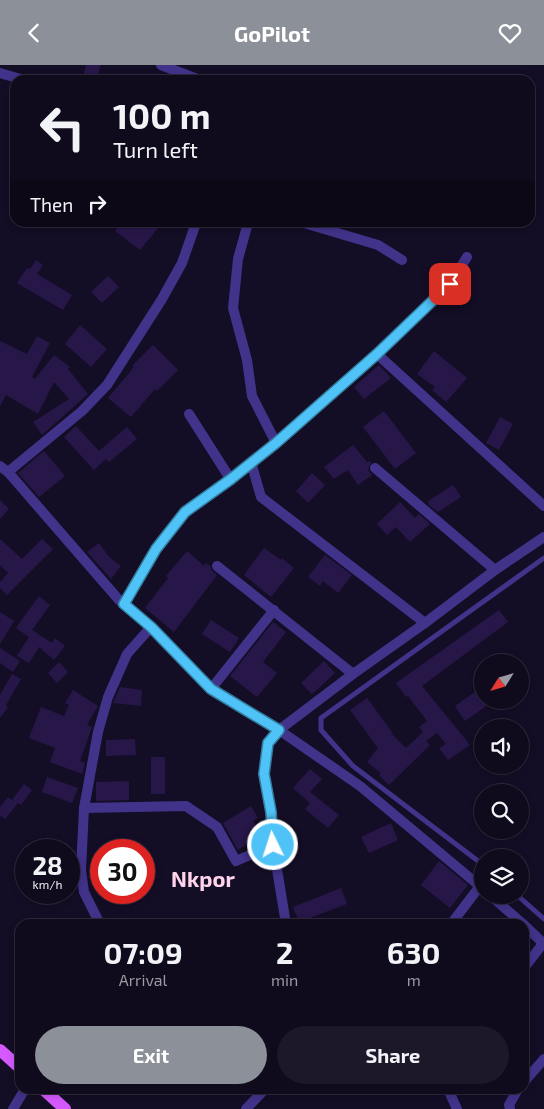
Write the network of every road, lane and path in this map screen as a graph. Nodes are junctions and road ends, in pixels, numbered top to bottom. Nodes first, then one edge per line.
1 (161, 65) edge
2 (187, 75) edge
3 (195, 227) edge
4 (247, 227) edge
5 (317, 227) edge
6 (467, 257) dead end
7 (402, 260) dead end
8 (377, 354) junction
9 (189, 414) dead end
10 (276, 443) junction
11 (251, 462) junction
12 (375, 468) dead end
13 (4, 469) edge
14 (231, 479) junction
15 (544, 506) edge
16 (544, 537) edge
17 (544, 557) edge
18 (217, 566) dead end
19 (495, 570) junction
20 (124, 604) junction
21 (274, 610) junction
22 (425, 623) junction
23 (151, 627) junction
24 (353, 674) junction
25 (211, 689) junction
26 (279, 730) junction
27 (84, 809) junction
28 (273, 845) junction
29 (474, 858) edge
30 (474, 881) edge
31 (474, 896) edge
32 (500, 904) edge
33 (527, 904) edge
34 (98, 919) edge
35 (285, 919) edge
36 (455, 919) edge
37 (517, 919) edge
38 (544, 919) edge
39 (529, 930) edge
40 (529, 962) edge
41 (0, 1050) edge
42 (544, 1059) edge
43 (15, 1064) edge
44 (529, 1076) edge
45 (22, 1094) edge
46 (49, 1094) edge
47 (260, 1094) edge
48 (450, 1094) edge
49 (515, 1094) edge
50 (12, 1109) edge
51 (65, 1109) edge
52 (246, 1109) edge
53 (457, 1109) edge
54 (510, 1109) edge

1 - 2 street
3 - 13 street
4 - 10 street
5 - 7 street
6 - 8 street
8 - 10 street
8 - 15 street
9 - 14 street
10 - 11 street
11 - 14 street
11 - 22 street
12 - 19 street
13 - 20 street
14 - 20 street
16 - 19 street
17 - 29 lane
18 - 21 street
19 - 22 street
20 - 23 street
21 - 24 street
21 - 25 street
22 - 24 street
23 - 25 street
23 - 27 street
24 - 26 street
25 - 26 street
26 - 28 street
26 - 30 street
27 - 28 street
27 - 34 street
28 - 35 street
31 - 36 street
32 - 37 street
33 - 38 lane
39 - 40 street
41 - 43 main road
42 - 44 street
45 - 50 street
46 - 51 main road
47 - 52 street
48 - 53 street
49 - 54 street

